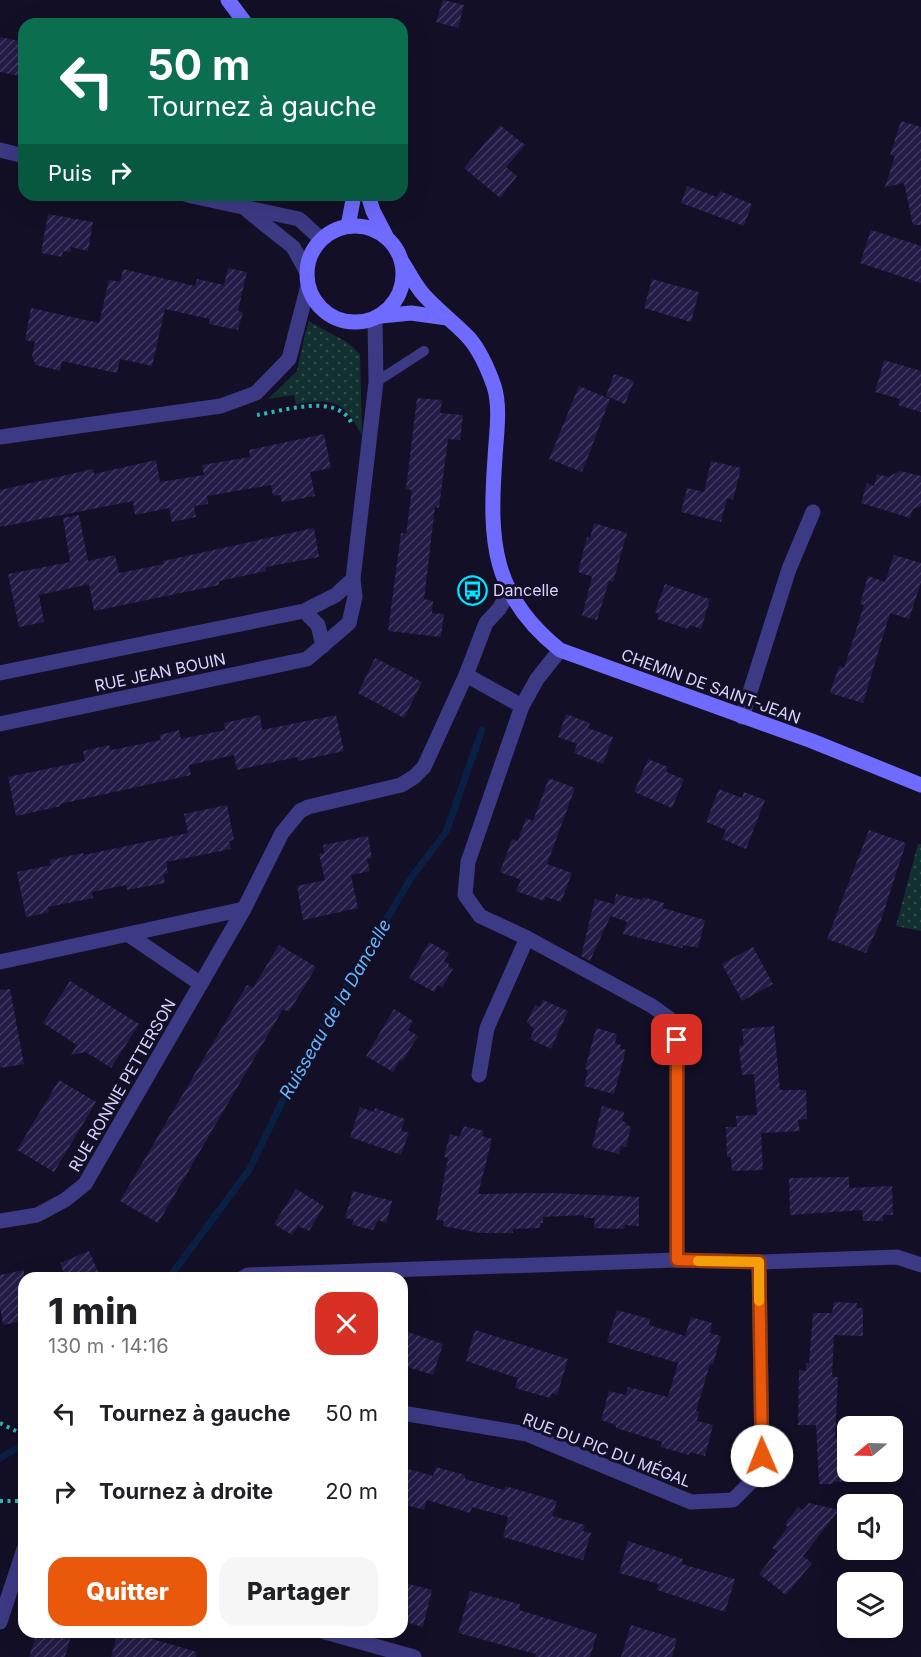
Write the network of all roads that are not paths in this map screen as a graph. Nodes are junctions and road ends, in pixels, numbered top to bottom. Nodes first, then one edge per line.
1 (228, 0) edge
2 (242, 18) edge
3 (0, 150) edge
4 (18, 154) edge
5 (212, 201) edge
6 (353, 201) edge
7 (370, 201) edge
8 (246, 209) junction
9 (348, 226) junction
10 (386, 236) junction
11 (321, 239) junction
12 (403, 263) junction
13 (307, 279) junction
14 (378, 318) junction
15 (447, 318) junction
16 (424, 351) dead end
17 (376, 382) junction
18 (0, 437) edge
19 (813, 512) dead end
20 (353, 579) junction
21 (509, 592) junction
22 (304, 611) junction
23 (323, 646) junction
24 (560, 650) junction
25 (0, 673) edge
26 (466, 675) junction
27 (522, 706) junction
28 (742, 717) junction
29 (0, 724) edge
30 (921, 785) edge
31 (244, 909) junction
32 (129, 934) junction
33 (527, 938) junction
34 (0, 962) edge
35 (201, 984) junction
36 (479, 1075) dead end
37 (0, 1221) edge
38 (677, 1260) junction
39 (759, 1262) junction
40 (921, 1265) edge
41 (335, 1272) edge
42 (408, 1414) edge
43 (18, 1567) edge
44 (0, 1622) edge
45 (346, 1638) edge
46 (414, 1657) edge

1 - 2 street
3 - 4 street
5 - 8 street
6 - 9 street
7 - 10 street
8 - 11 street
8 - 13 street
9 - 10 street
9 - 11 street
10 - 12 street
11 - 13 street
12 - 14 street
12 - 15 street, CHEMIN DE SAINT-JEAN
13 - 14 street
13 - 18 street
14 - 15 street
14 - 17 street, RUE JEAN BOUIN
15 - 21 street, CHEMIN DE SAINT-JEAN
16 - 17 lane
17 - 20 street, RUE JEAN BOUIN
19 - 28 street
20 - 22 street, RUE JEAN BOUIN
20 - 23 street, RUE JEAN BOUIN
21 - 24 street, CHEMIN DE SAINT-JEAN
21 - 26 street, RUE RONNIE PETTERSON
22 - 23 street
22 - 25 street, RUE JEAN BOUIN
23 - 29 street, RUE JEAN BOUIN
24 - 27 street
24 - 28 street, CHEMIN DE SAINT-JEAN
26 - 27 street
26 - 31 street, RUE RONNIE PETTERSON
27 - 33 street
28 - 30 street, CHEMIN DE SAINT-JEAN
31 - 32 street
31 - 35 street, RUE RONNIE PETTERSON
32 - 34 street
32 - 35 street
33 - 36 street
33 - 38 street
35 - 37 street, RUE RONNIE PETTERSON
38 - 39 street
38 - 41 street
39 - 40 street
39 - 42 street, RUE DU PIC DU MÉGAL
43 - 44 street
45 - 46 street

